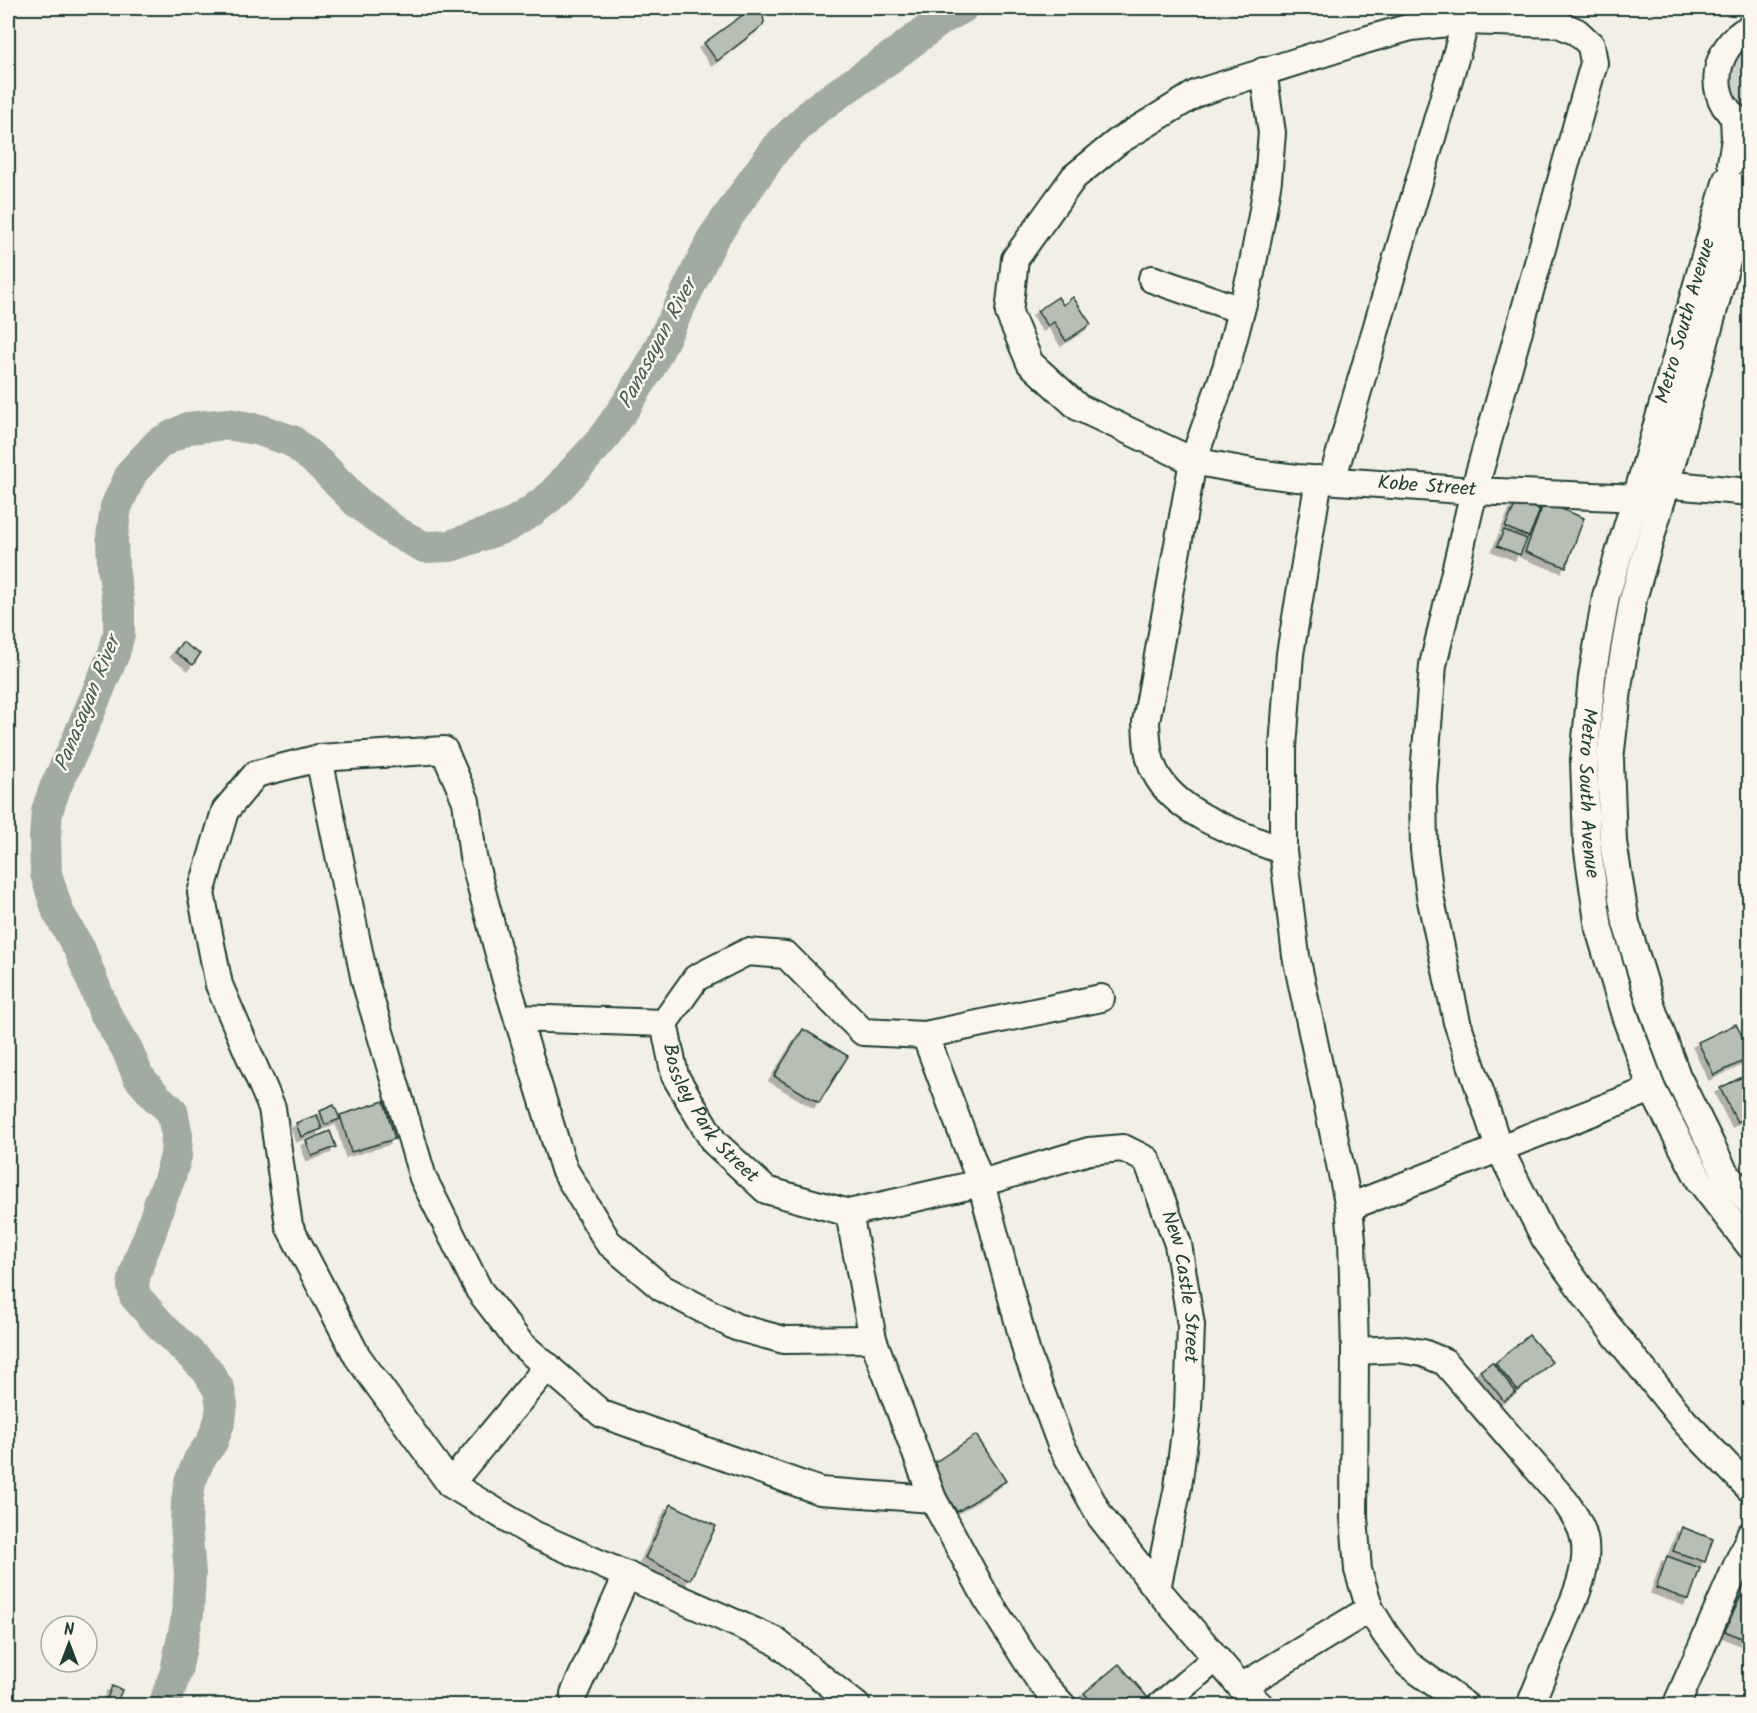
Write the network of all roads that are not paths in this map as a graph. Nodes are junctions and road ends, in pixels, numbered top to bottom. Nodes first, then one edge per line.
1 (1467, 21) junction
2 (1749, 28) edge
3 (1263, 72) junction
4 (1742, 121) edge
5 (1735, 175) junction
6 (1152, 279) dead end
7 (1241, 310) junction
8 (1193, 461) junction
9 (1326, 480) junction
10 (1638, 489) junction
11 (1474, 490) junction
12 (1664, 492) junction
13 (1749, 492) edge
14 (319, 758) junction
15 (1283, 851) junction
16 (1101, 998) dead end
17 (518, 1018) junction
18 (664, 1023) junction
19 (925, 1035) junction
20 (1652, 1089) junction
21 (1499, 1148) junction
22 (981, 1183) junction
23 (1749, 1203) edge
24 (1349, 1207) junction
25 (849, 1213) junction
26 (1749, 1246) edge
27 (873, 1339) junction
28 (1355, 1350) junction
29 (548, 1366) junction
30 (450, 1484) junction
31 (1749, 1489) edge
32 (933, 1498) junction
33 (1749, 1535) edge
34 (627, 1575) junction
35 (1157, 1589) junction
36 (1370, 1609) junction
37 (1216, 1658) junction
38 (1241, 1687) junction
39 (574, 1694) dead end
40 (857, 1706) edge
41 (1063, 1706) edge
42 (1160, 1706) edge
43 (1261, 1706) edge
44 (1466, 1706) edge
45 (1530, 1706) edge
46 (1676, 1706) edge

1 - 3 street, Kobe Street
1 - 9 street
1 - 11 street, Kobe Street
2 - 4 street
3 - 7 street
3 - 8 street, Kobe Street
4 - 5 street, Metro South Avenue
5 - 10 street, Metro South Avenue
5 - 12 street, Metro South Avenue
6 - 7 street
7 - 8 street
8 - 9 street, Kobe Street
8 - 15 street
9 - 11 street, Kobe Street
9 - 15 street
10 - 11 street, Kobe Street
10 - 12 street, Kobe Street
10 - 20 street, Metro South Avenue
11 - 21 street, Kobe Street
12 - 13 street, Kobe Street
12 - 23 street, Metro South Avenue
14 - 17 street
14 - 29 street
14 - 30 street
15 - 24 street
16 - 19 street
17 - 18 street
17 - 27 street
18 - 19 street
18 - 25 street, Bossley Park Street
19 - 22 street
20 - 21 street
20 - 26 street, Metro South Avenue
21 - 24 street
21 - 31 street, Kobe Street
22 - 25 street, Bossley Park Street
22 - 35 street
22 - 35 street, New Castle Street
24 - 28 street
25 - 27 street
27 - 32 street
28 - 36 street
28 - 45 street
29 - 30 street
29 - 32 street
30 - 34 street
32 - 41 street
33 - 46 street
34 - 39 street
34 - 40 street
35 - 37 street
36 - 38 street
36 - 44 street
37 - 38 street
37 - 42 street
38 - 43 street

